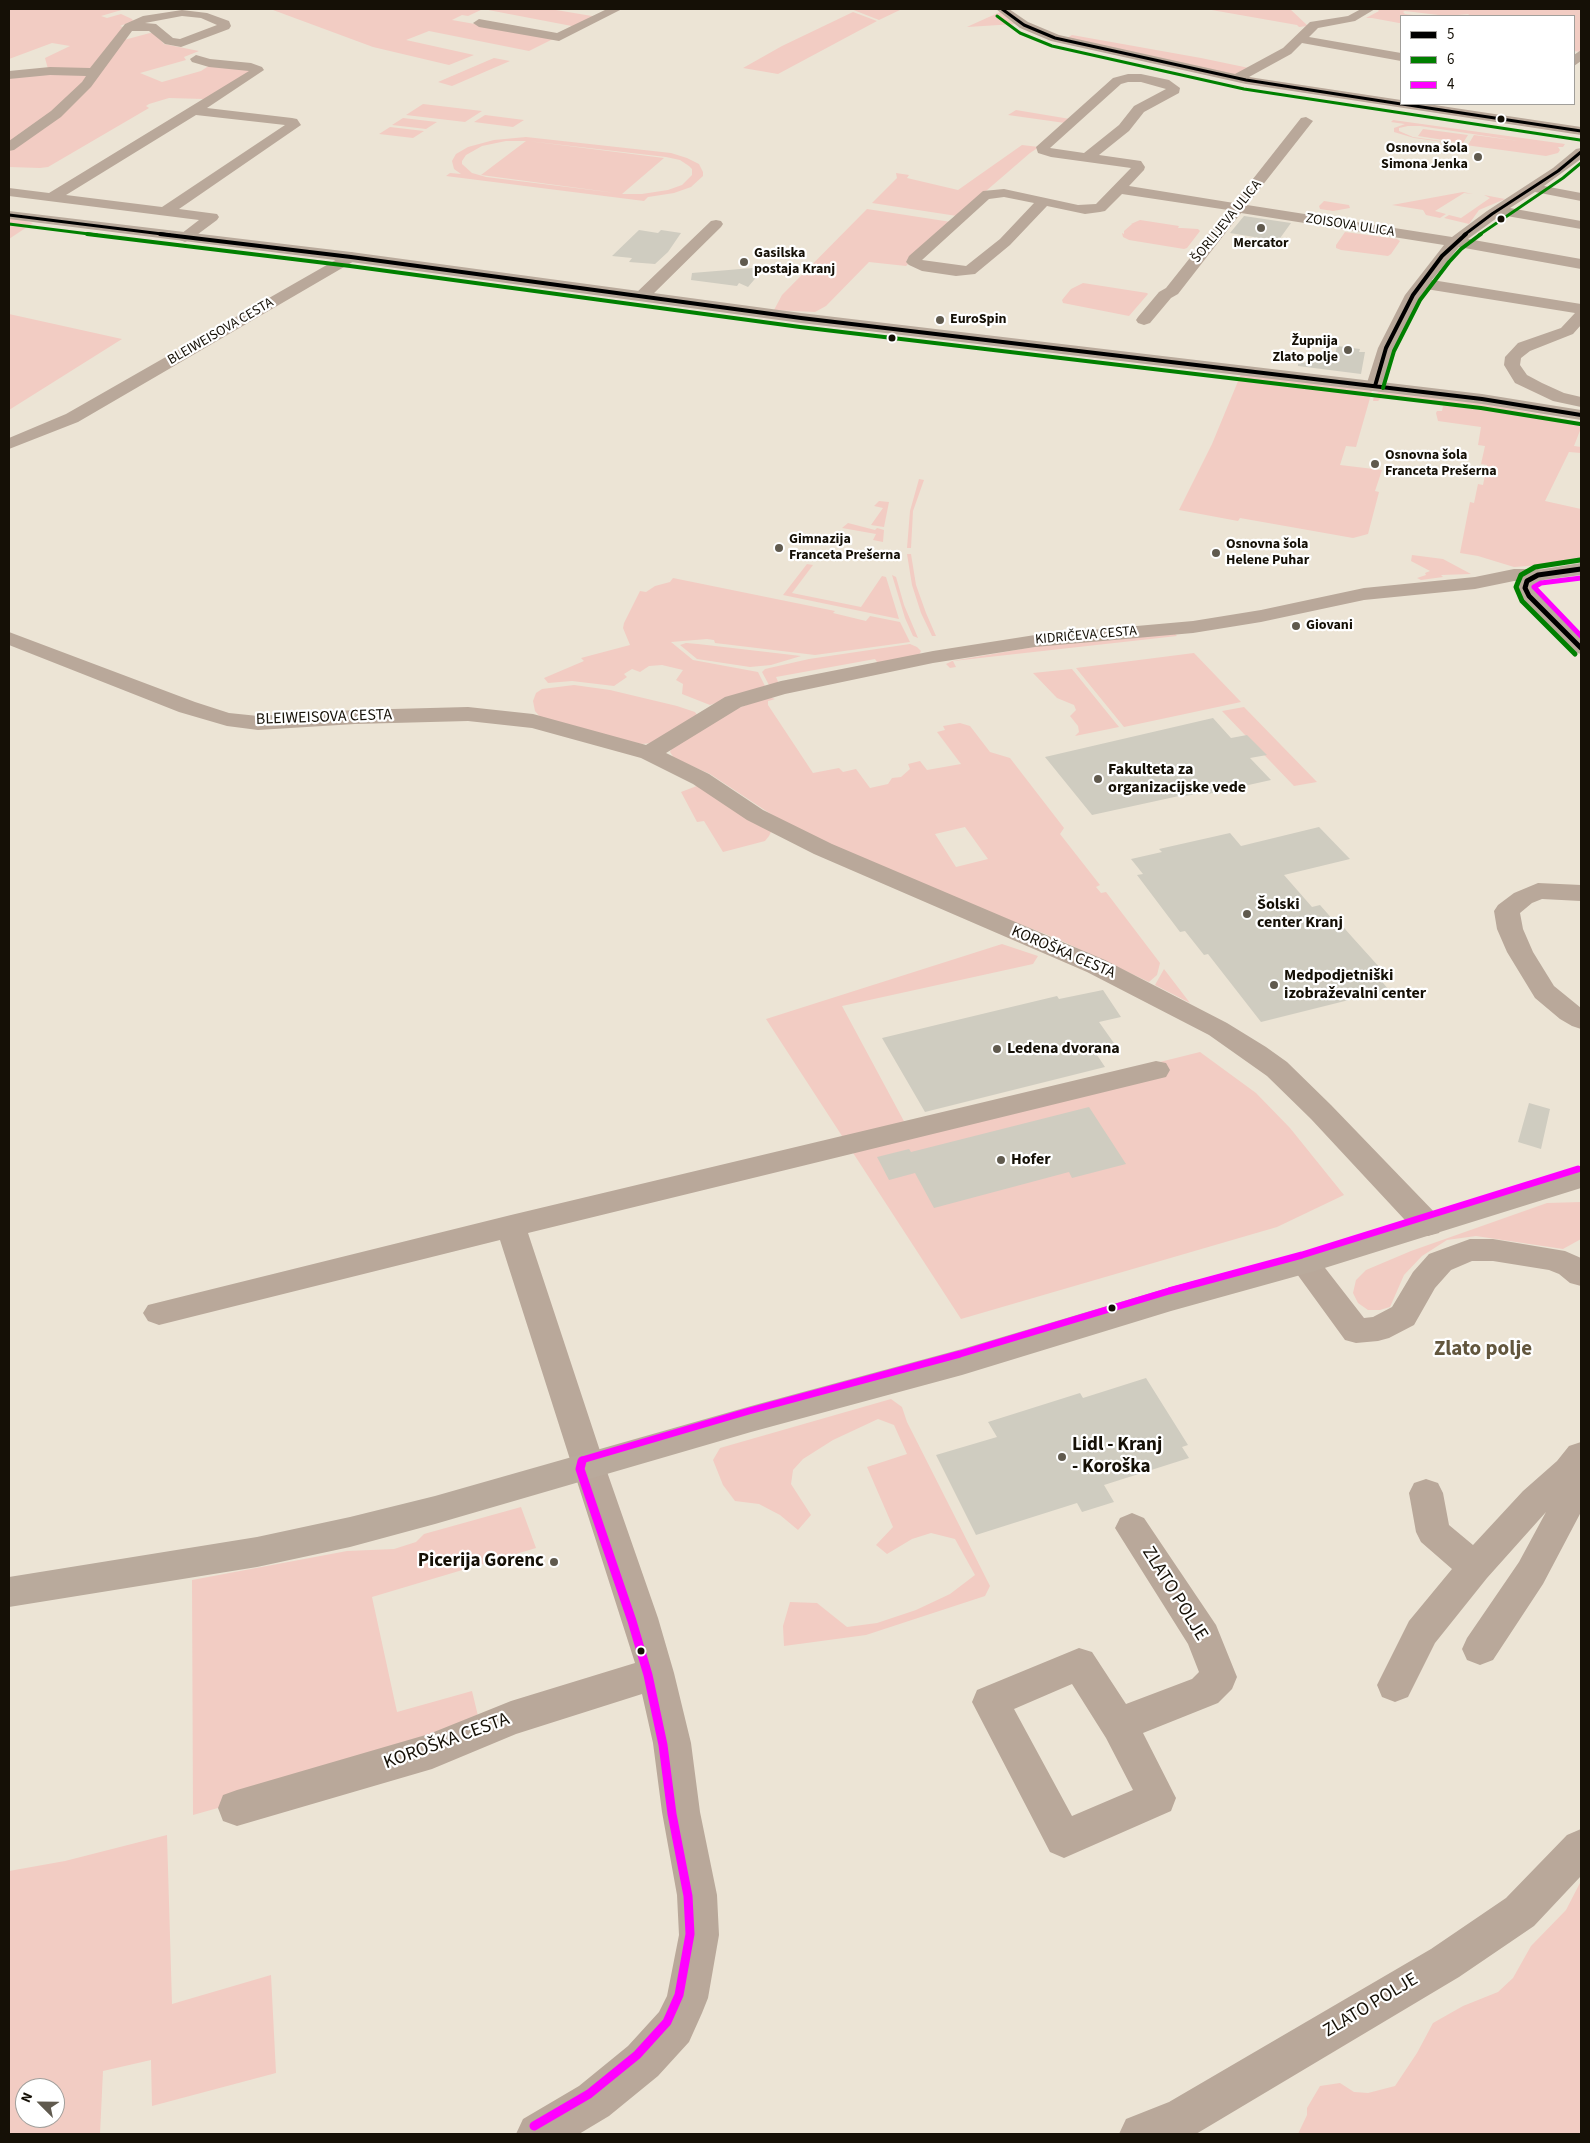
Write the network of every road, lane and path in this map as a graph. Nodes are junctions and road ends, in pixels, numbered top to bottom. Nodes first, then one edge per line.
1 (616, 9) edge
2 (1002, 9) edge
3 (1369, 9) edge
4 (479, 23) dead end
5 (130, 27) junction
6 (1301, 39) junction
7 (1400, 57) edge
8 (196, 59) dead end
9 (94, 72) junction
10 (9, 75) edge
11 (1237, 78) junction
12 (1400, 103) edge
13 (1421, 105) edge
14 (194, 111) junction
15 (1306, 121) dead end
16 (1581, 131) edge
17 (9, 147) edge
18 (1581, 152) edge
19 (1087, 158) junction
20 (1571, 168) edge
21 (1581, 179) edge
22 (1119, 189) junction
23 (1541, 190) dead end
24 (9, 192) edge
25 (1558, 193) junction
26 (1581, 193) edge
27 (51, 198) junction
28 (1581, 198) edge
29 (1044, 201) junction
30 (1237, 208) junction
31 (166, 212) junction
32 (1506, 212) dead end
33 (9, 215) edge
34 (716, 224) dead end
35 (1581, 225) edge
36 (185, 237) junction
37 (1455, 242) junction
38 (351, 257) junction
39 (1581, 264) edge
40 (1421, 283) junction
41 (641, 297) junction
42 (1581, 309) edge
43 (1581, 316) edge
44 (1144, 320) dead end
45 (1557, 336) junction
46 (1576, 342) dead end
47 (1374, 386) junction
48 (1581, 402) edge
49 (1581, 415) edge
50 (9, 444) edge
51 (1581, 569) edge
52 (1538, 574) junction
53 (9, 638) edge
54 (1581, 648) edge
55 (649, 752) junction
56 (1581, 893) edge
57 (1581, 1020) edge
58 (1156, 1070) dead end
59 (1581, 1177) edge
60 (1428, 1225) junction
61 (512, 1226) junction
62 (1304, 1263) junction
63 (1581, 1275) edge
64 (159, 1313) dead end
65 (588, 1466) junction
66 (1578, 1470) edge
67 (1426, 1493) dead end
68 (1132, 1528) dead end
69 (1475, 1567) junction
70 (9, 1592) edge
71 (1480, 1649) dead end
72 (656, 1673) junction
73 (1395, 1685) dead end
74 (1119, 1726) junction
75 (237, 1808) dead end
76 (1581, 1848) edge
77 (538, 2134) edge
78 (1141, 2134) edge

1 - 4 street
2 - 11 street
3 - 6 street
5 - 5 street
5 - 9 street
6 - 7 street
6 - 11 street
8 - 14 street
9 - 10 street
9 - 17 street
11 - 12 street
13 - 16 street
14 - 27 street
14 - 31 street
15 - 30 street, ŠORLIJEVA ULICA
18 - 20 street
19 - 19 street
19 - 22 street
20 - 21 street
20 - 37 street
22 - 29 street
22 - 30 street, ZOISOVA ULICA
23 - 25 street
24 - 27 street
25 - 26 street
25 - 28 street
27 - 31 street
29 - 29 street
30 - 37 street, ZOISOVA ULICA
30 - 44 street, ŠORLIJEVA ULICA
31 - 36 street
32 - 35 street
33 - 36 main road
34 - 41 street
36 - 38 main road
37 - 39 street, ZOISOVA ULICA
37 - 40 street
38 - 41 main road
38 - 50 street, BLEIWEISOVA CESTA
40 - 42 street
40 - 47 street
41 - 47 main road
43 - 45 street
45 - 46 street
45 - 48 street
47 - 49 main road
51 - 52 main road, KIDRIČEVA CESTA
52 - 54 main road
52 - 55 street, KIDRIČEVA CESTA
53 - 55 street, BLEIWEISOVA CESTA
55 - 60 street, KOROŠKA CESTA
56 - 57 street
58 - 61 street
59 - 60 main road
60 - 62 main road
61 - 64 street
61 - 65 street
62 - 63 street
62 - 65 main road
65 - 70 main road
65 - 72 street
66 - 69 street
66 - 71 street
67 - 69 street
68 - 74 street, ZLATO POLJE
69 - 73 street
72 - 75 street, KOROŠKA CESTA
72 - 77 street
74 - 74 street
76 - 78 street, ZLATO POLJE

